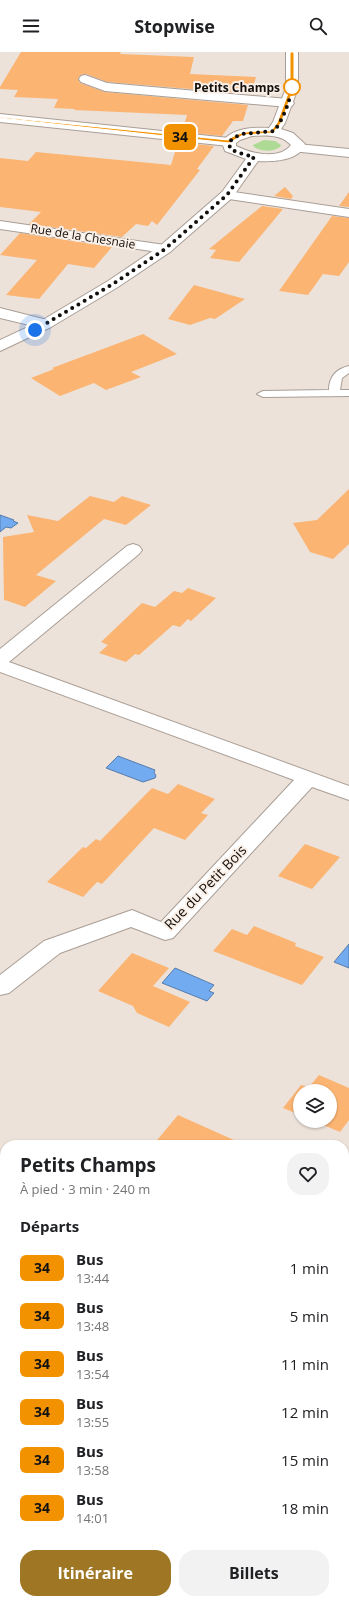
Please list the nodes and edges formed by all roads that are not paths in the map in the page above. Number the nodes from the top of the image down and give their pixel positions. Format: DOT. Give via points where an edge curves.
graph roads {
  1 [pos="292,52"];
  2 [pos="85,79"];
  3 [pos="288,103"];
  4 [pos="0,118"];
  5 [pos="272,132"];
  6 [pos="229,142"];
  7 [pos="297,148"];
  8 [pos="349,153"];
  9 [pos="254,157"];
  10 [pos="227,195"];
  11 [pos="349,213"];
  12 [pos="0,225"];
  13 [pos="165,249"];
  14 [pos="0,313"];
  15 [pos="46,324"];
  16 [pos="0,346"];
  17 [pos="349,369"];
  18 [pos="335,393"];
  19 [pos="349,393"];
  20 [pos="263,394"];
  21 [pos="133,550"];
  22 [pos="0,659"];
  23 [pos="0,665"];
  24 [pos="308,778"];
  25 [pos="349,793"];
  26 [pos="0,987"];
  1 -- 3 [label="street" via="292,88"];
  2 -- 3 [label="street" via="105,87"];
  3 -- 5 [label="street"];
  4 -- 6 [label="street"];
  5 -- 6 [label="street" via="242,134"];
  5 -- 7 [label="street" via="290,136 298,144"];
  6 -- 9 [label="street" via="230,148 236,152"];
  7 -- 8 [label="street"];
  7 -- 9 [label="street" via="276,157"];
  9 -- 10 [label="street"];
  10 -- 11 [label="street"];
  10 -- 13 [label="street"];
  12 -- 13 [label="street, Rue de la Chesnaie"];
  13 -- 15 [label="street"];
  14 -- 15 [label="street"];
  15 -- 16 [label="street"];
  17 -- 18 [label="lane" via="339,374 336,379"];
  18 -- 19 [label="lane"];
  18 -- 20 [label="lane"];
  21 -- 22 [label="street"];
  23 -- 24 [label="street"];
  24 -- 25 [label="street"];
  24 -- 26 [label="street, Rue du Petit Bois" via="164,932 132,918 52,947"];
}
